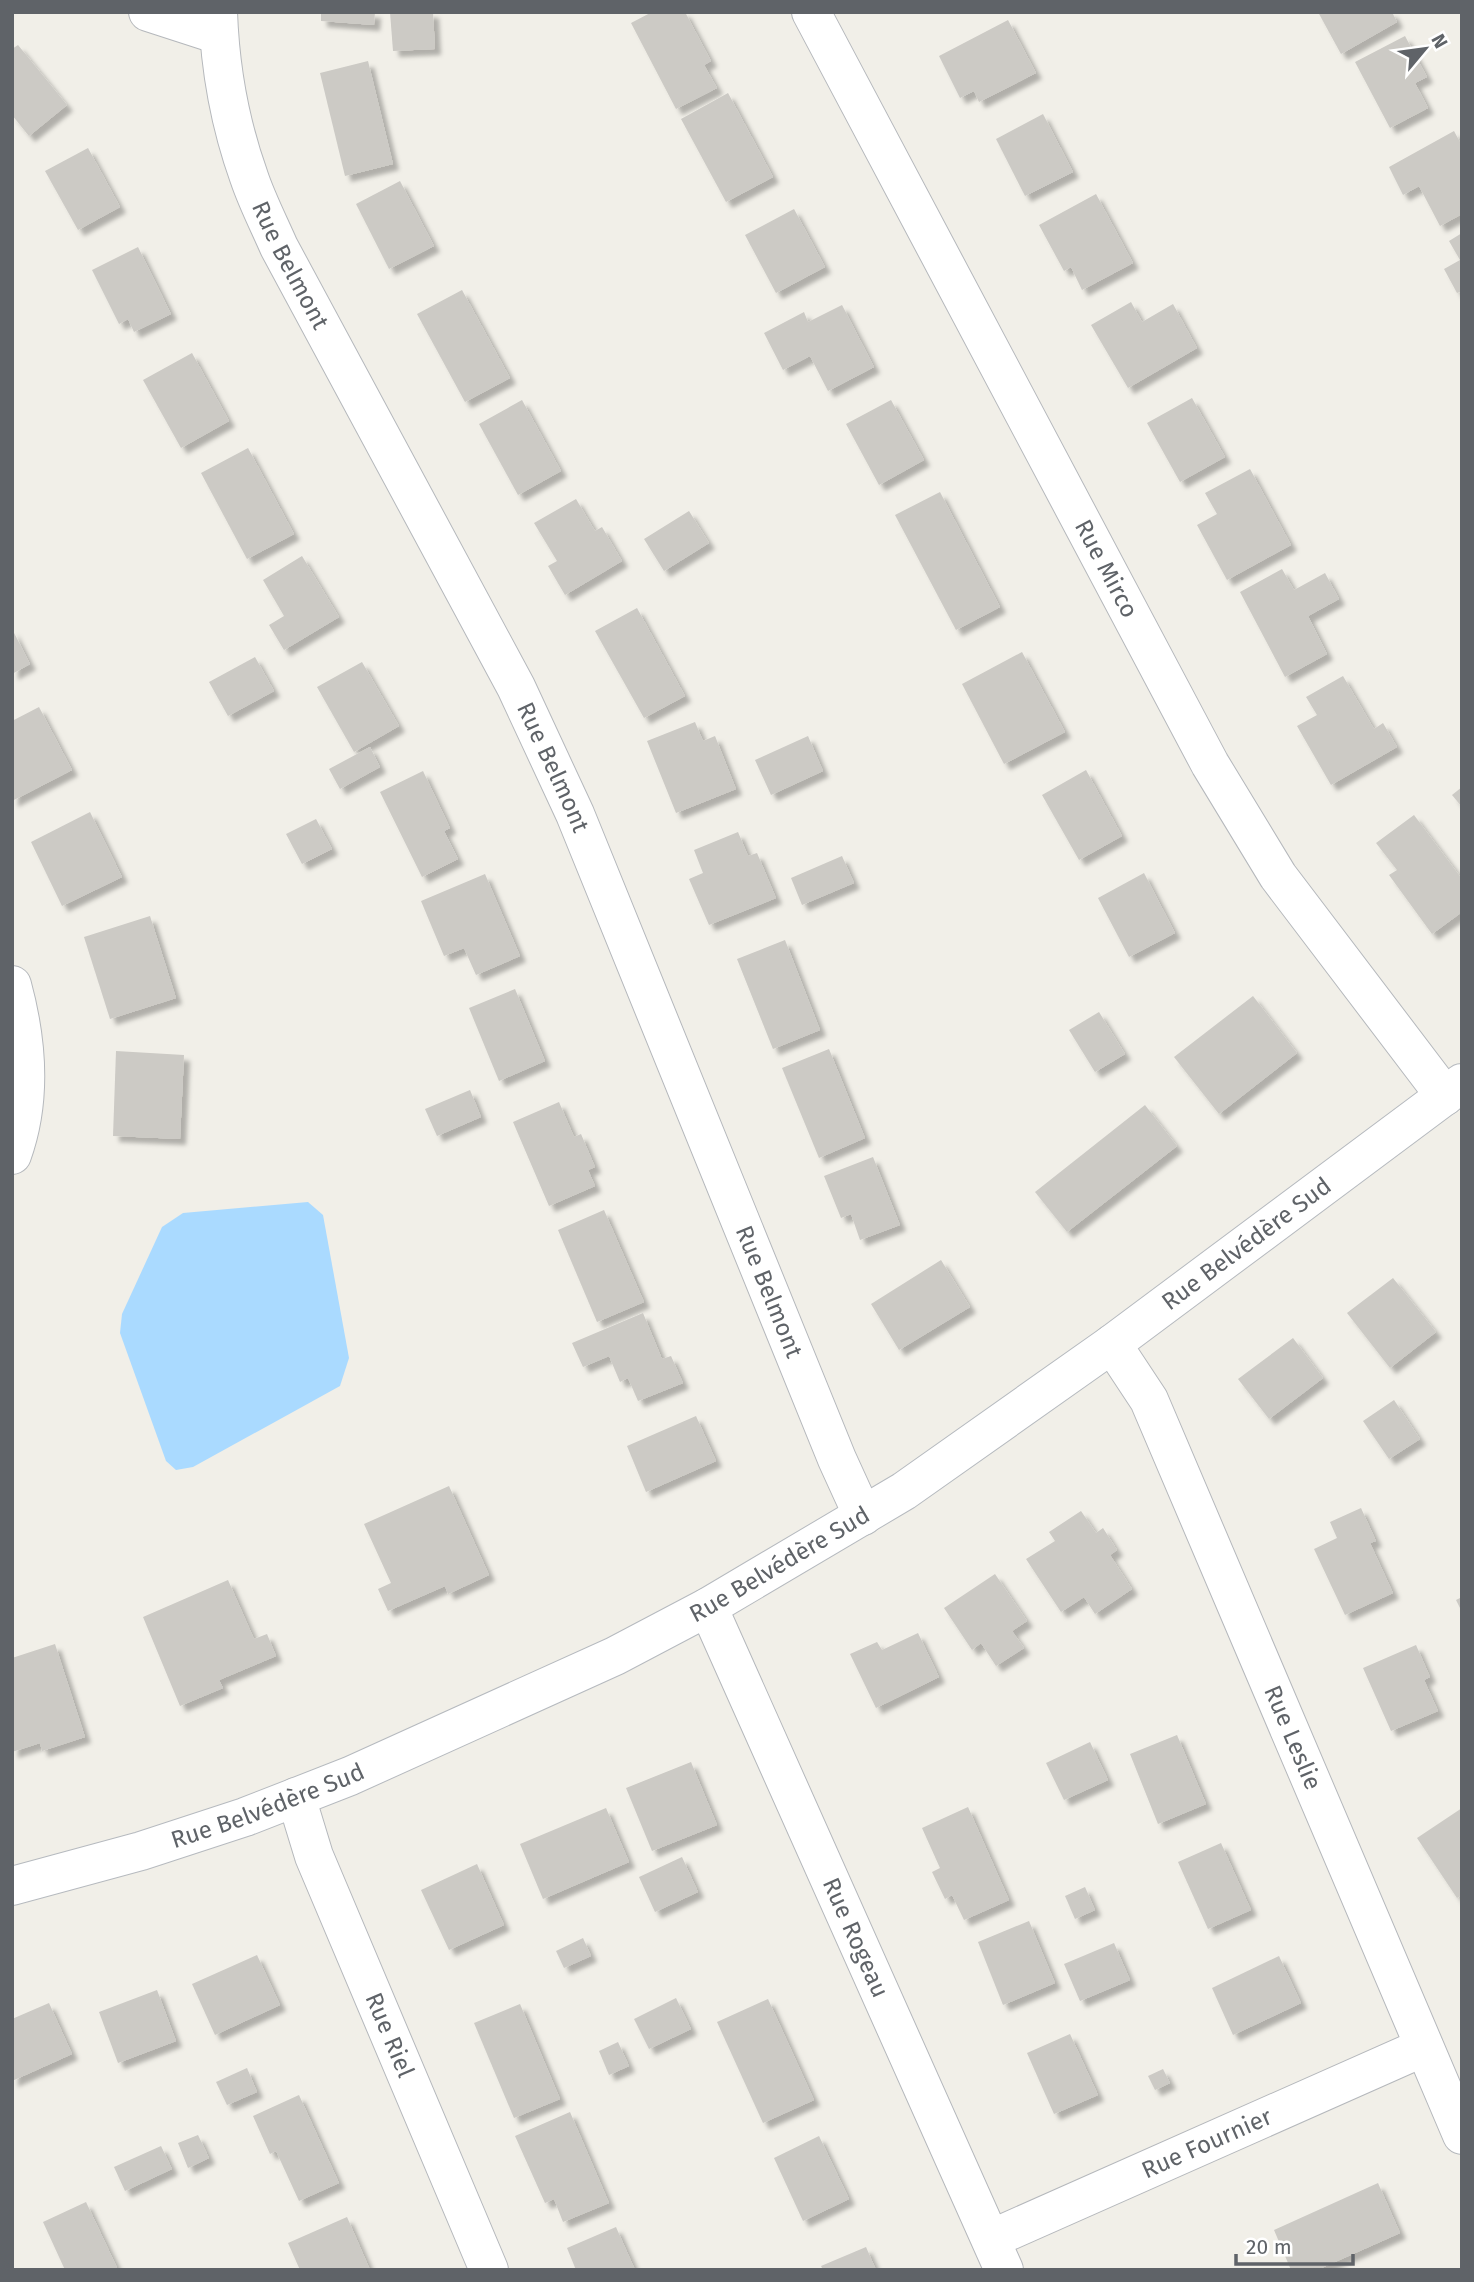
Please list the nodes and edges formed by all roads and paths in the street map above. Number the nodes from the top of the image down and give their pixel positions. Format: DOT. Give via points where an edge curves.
graph roads {
  1 [pos="148,12"];
  2 [pos="811,12"];
  3 [pos="218,24"];
  4 [pos="12,985"];
  5 [pos="1453,1089"];
  6 [pos="12,1156"];
  7 [pos="1112,1344"];
  8 [pos="863,1516"];
  9 [pos="708,1607"];
  10 [pos="296,1797"];
  11 [pos="12,1886"];
  12 [pos="1424,2047"];
  13 [pos="1462,2135"];
  14 [pos="997,2254"];
  15 [pos="489,2270"];
  1 -- 3 [label="street, Rue Belmont"];
  2 -- 5 [label="street, Rue Mirco" via="1216,775 1278,876"];
  3 -- 8 [label="street, Rue Belmont" via="232,124 249,179 274,236 510,676 564,791"];
  4 -- 6 [label="street" via="26,1057 24,1101"];
  5 -- 7 [label="street, Rue Belvédère Sud"];
  7 -- 8 [label="street, Rue Belvédère Sud"];
  7 -- 12 [label="street, Rue Leslie" via="1149,1400"];
  8 -- 9 [label="street, Rue Belvédère Sud"];
  9 -- 10 [label="street, Rue Belvédère Sud" via="495,1712"];
  9 -- 14 [label="street, Rue Rogeau"];
  10 -- 11 [label="street, Rue Belvédère Sud" via="141,1851"];
  10 -- 15 [label="street, Rue Riel" via="314,1856"];
  12 -- 13 [label="street, Rue Leslie"];
  12 -- 14 [label="street, Rue Fournier"];
}
